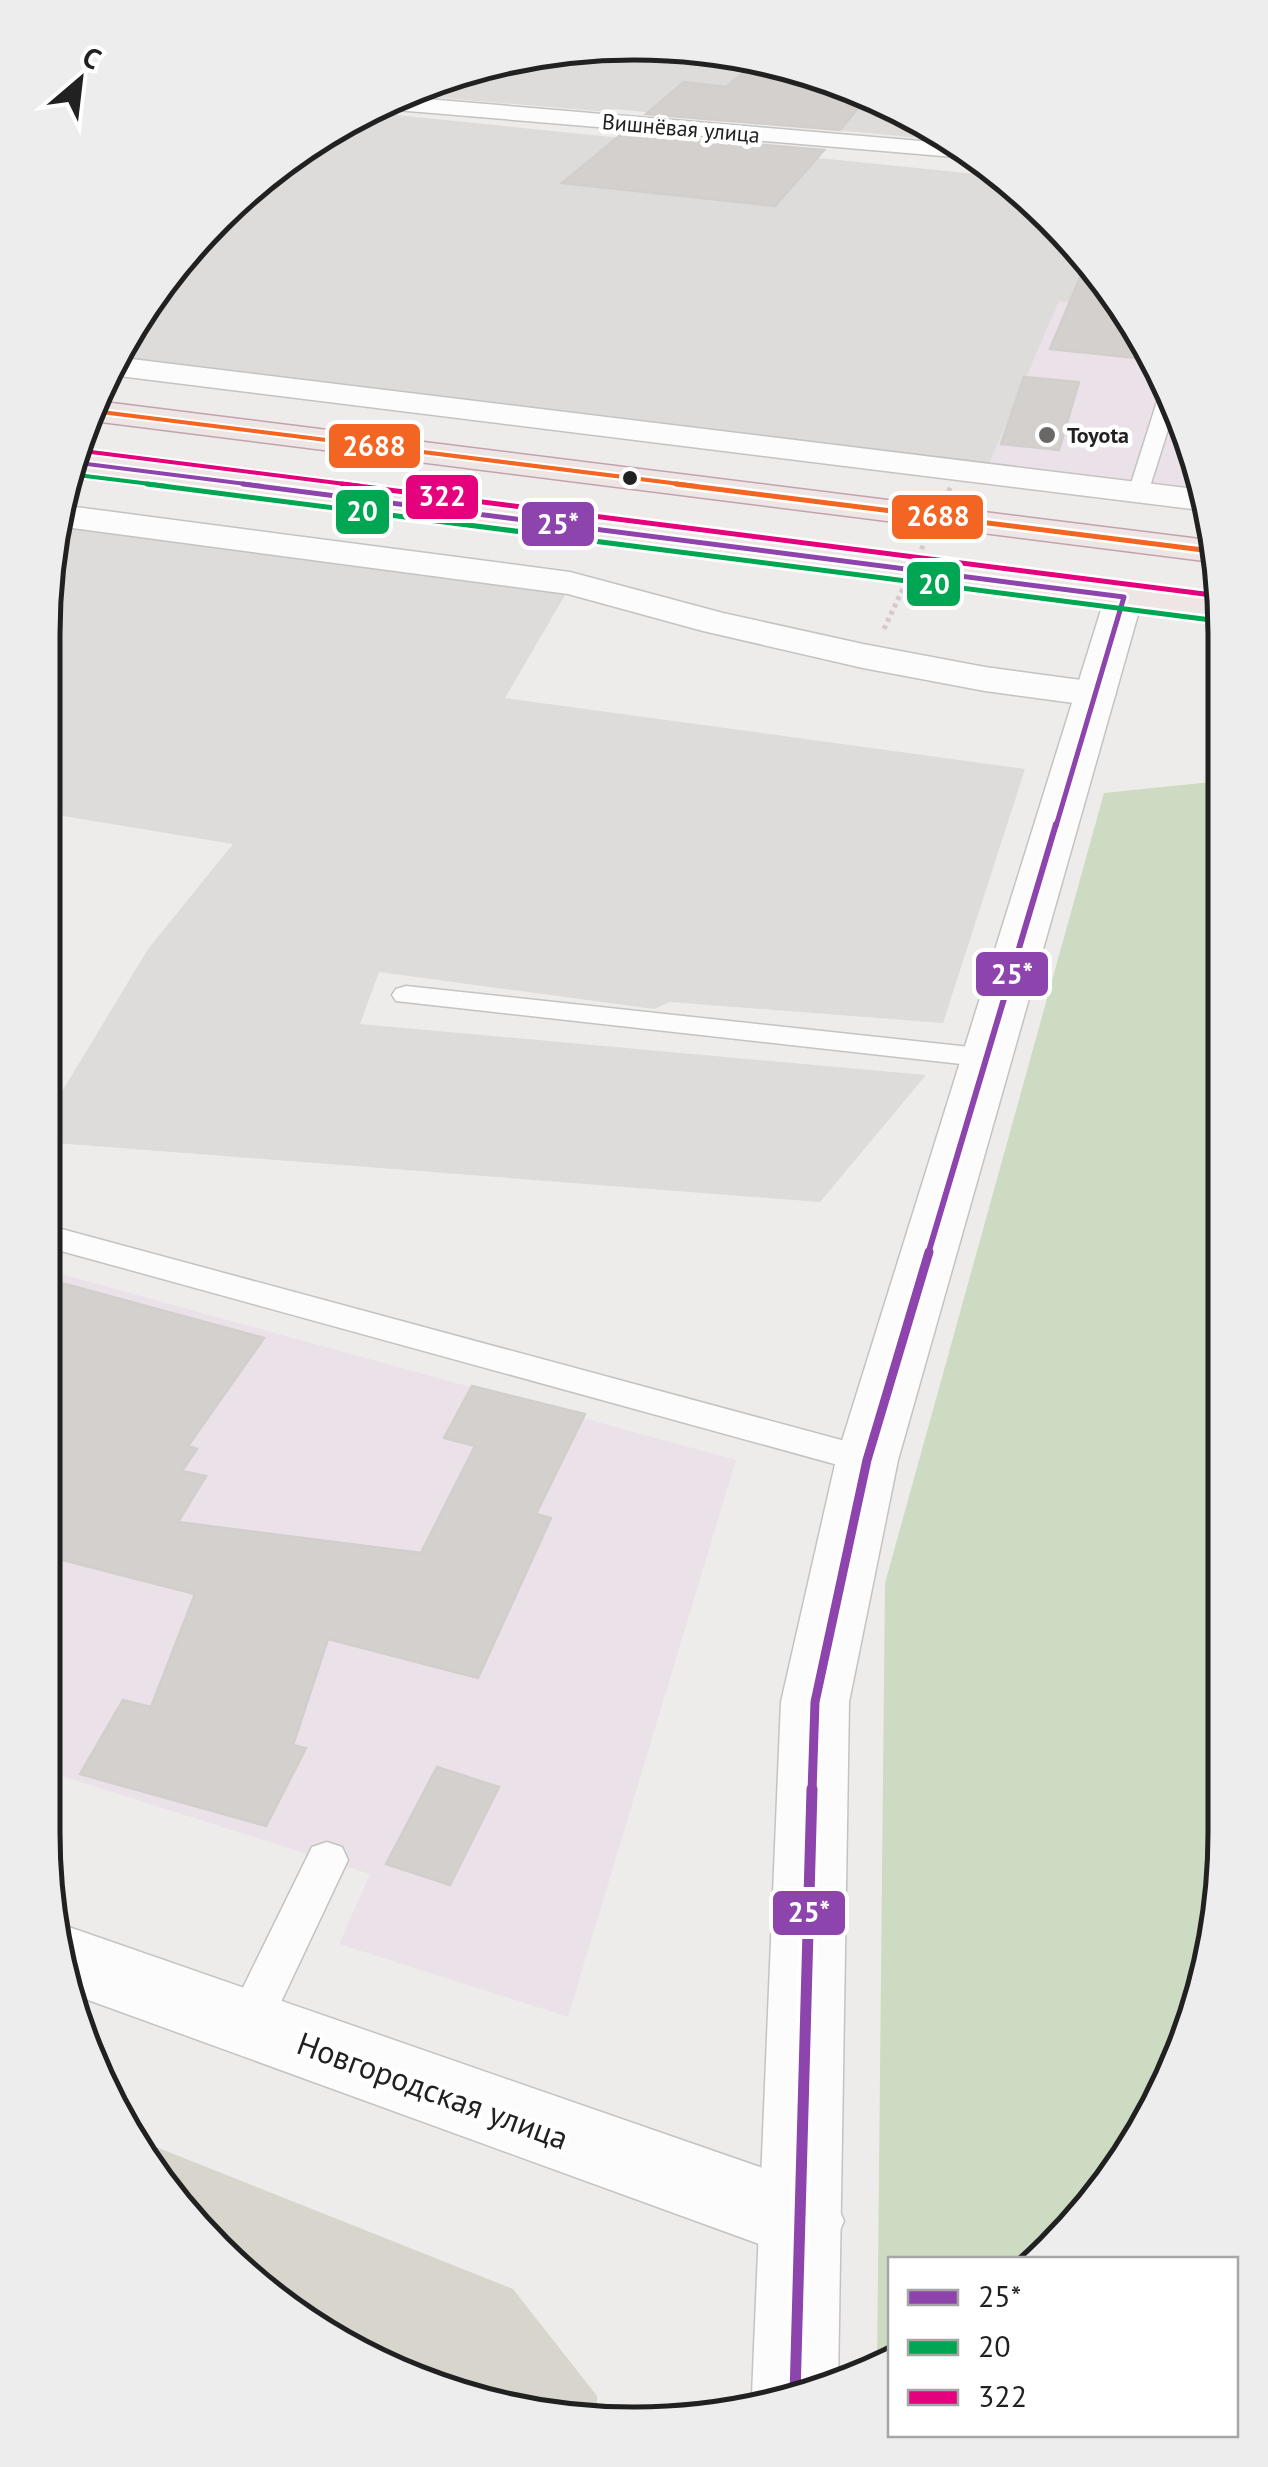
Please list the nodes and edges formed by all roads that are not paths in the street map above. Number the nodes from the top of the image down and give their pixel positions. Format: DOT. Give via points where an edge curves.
graph roads {
  1 [pos="410,106"];
  2 [pos="942,150"];
  3 [pos="125,368"];
  4 [pos="104,413"];
  5 [pos="1164,413"];
  6 [pos="86,463"];
  7 [pos="1138,493"];
  8 [pos="1192,500"];
  9 [pos="72,517"];
  10 [pos="1202,550"];
  11 [pos="1124,597"];
  12 [pos="1207,607"];
  13 [pos="1096,694"];
  14 [pos="406,995"];
  15 [pos="988,1058"];
  16 [pos="60,1240"];
  17 [pos="866,1460"];
  18 [pos="327,1860"];
  19 [pos="75,1962"];
  20 [pos="248,2024"];
  21 [pos="803,2221"];
  22 [pos="796,2384"];
  1 -- 2 [label="street, Вишнёвая улица"];
  3 -- 7 [label="street"];
  4 -- 10 [label="highway"];
  5 -- 7 [label="lane"];
  6 -- 11 [label="highway"];
  7 -- 8 [label="street"];
  9 -- 13 [label="street" via="570,583 863,656"];
  11 -- 12 [label="highway"];
  11 -- 13 [label="street"];
  13 -- 15 [label="street"];
  14 -- 15 [label="lane"];
  15 -- 17 [label="street"];
  16 -- 17 [label="lane"];
  17 -- 21 [label="street" via="814,1702"];
  18 -- 20 [label="lane"];
  19 -- 20 [label="street, Новгородская улица"];
  20 -- 21 [label="street, Новгородская улица"];
  21 -- 22 [label="street"];
}
